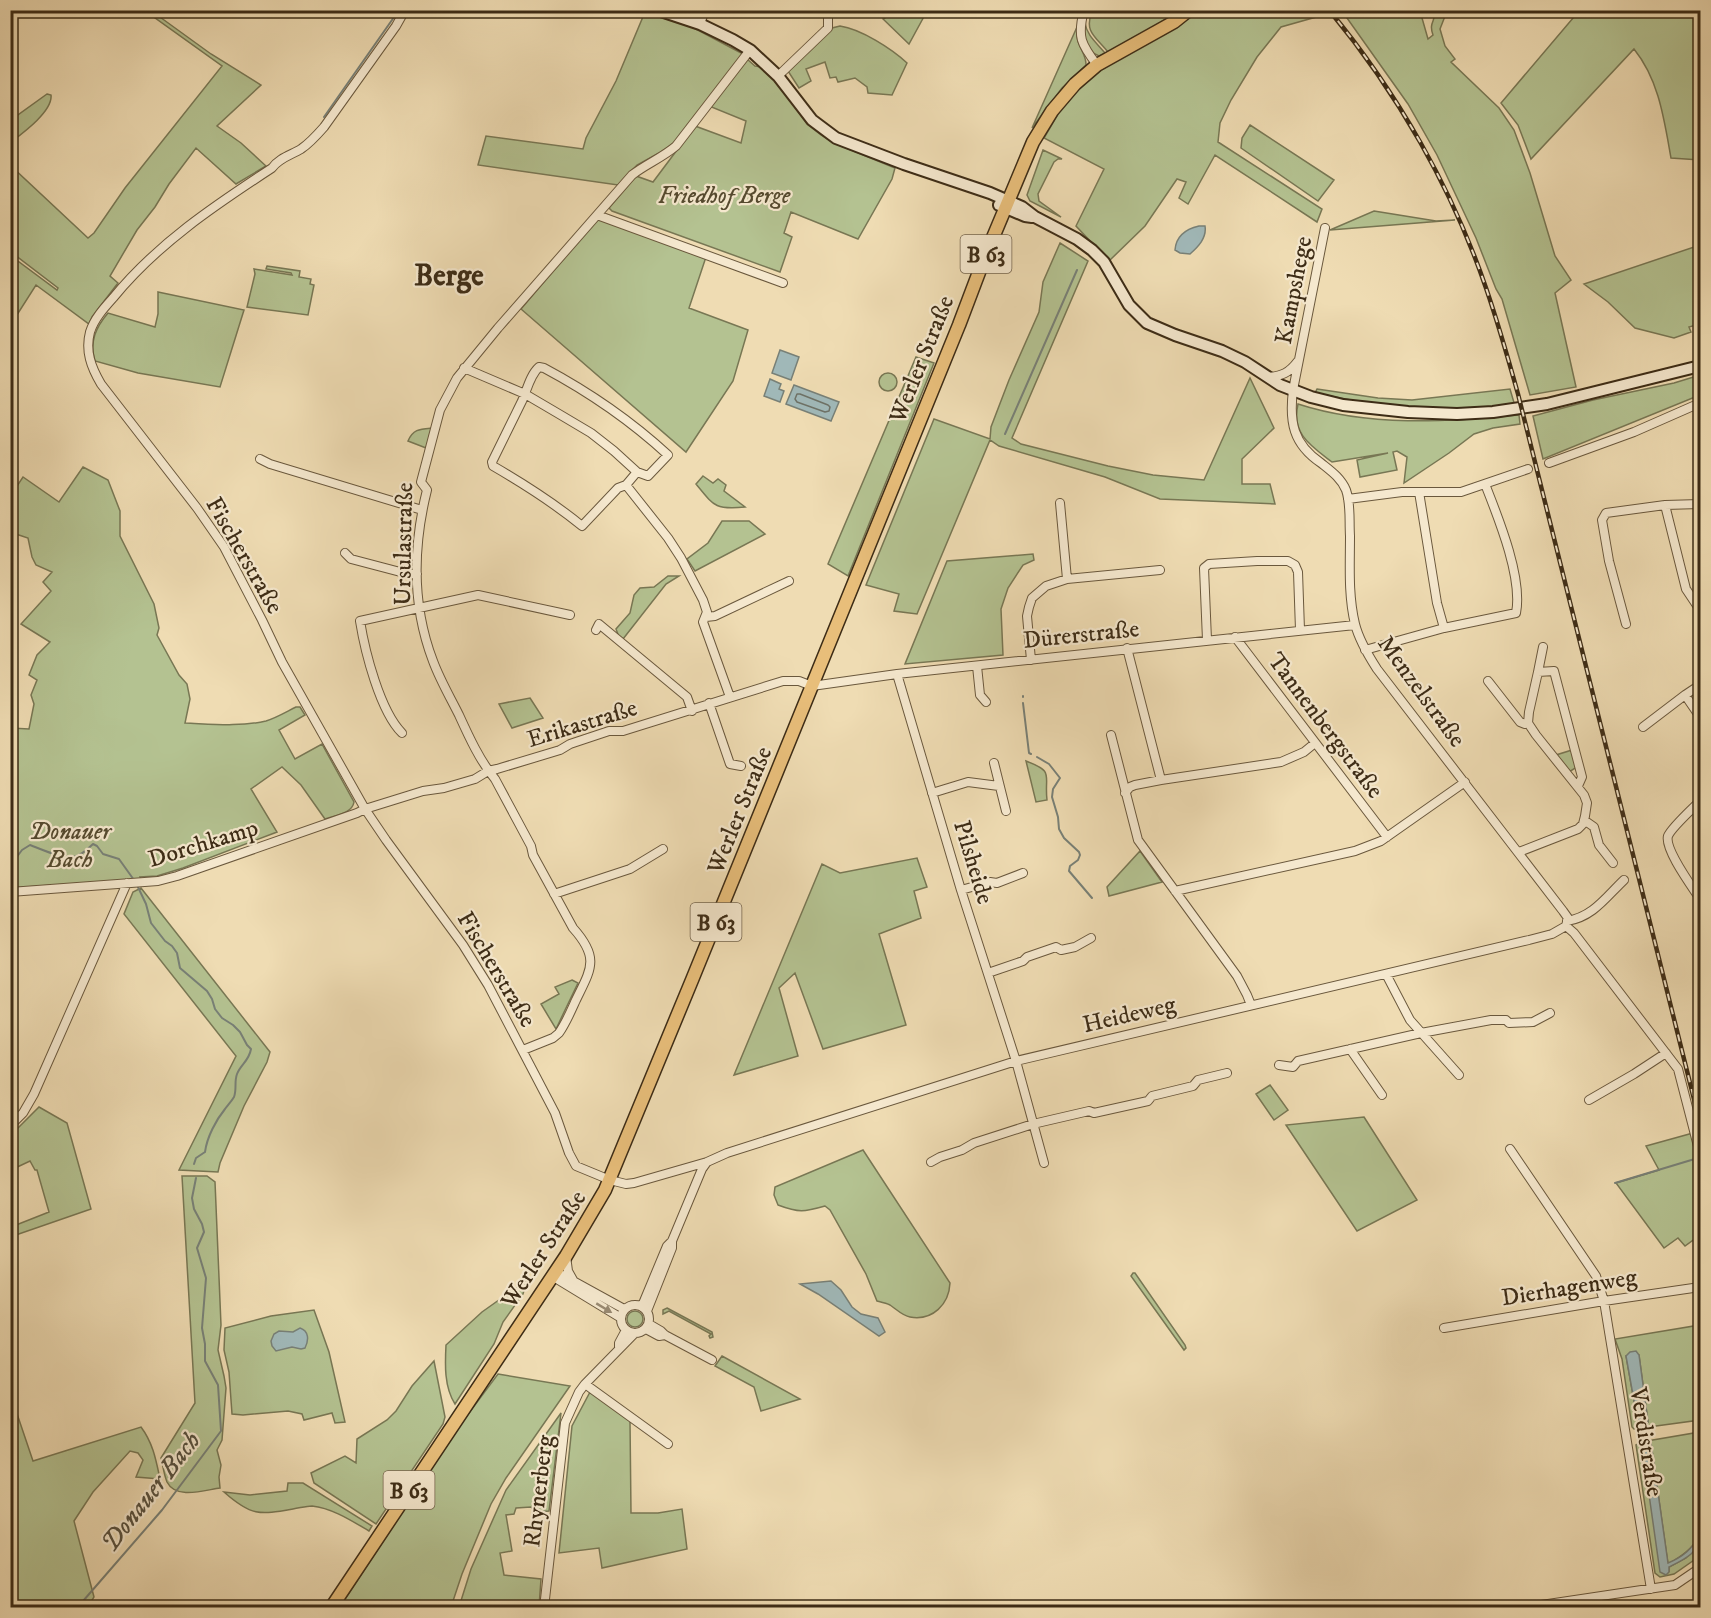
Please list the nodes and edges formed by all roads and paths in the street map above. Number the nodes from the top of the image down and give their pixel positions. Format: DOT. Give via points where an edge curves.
graph roads {
  1 [pos="405,10"];
  2 [pos="658,10"];
  3 [pos="705,10"];
  4 [pos="828,10"];
  5 [pos="1084,10"];
  6 [pos="1189,10"];
  7 [pos="700,24"];
  8 [pos="750,50"];
  9 [pos="1097,65"];
  10 [pos="778,76"];
  11 [pos="1007,204"];
  12 [pos="597,215"];
  13 [pos="1325,228"];
  14 [pos="783,283"];
  15 [pos="1298,360"];
  16 [pos="1701,366"];
  17 [pos="464,368"];
  18 [pos="1268,377"];
  19 [pos="1293,390"];
  20 [pos="525,394"];
  21 [pos="1701,403"];
  22 [pos="260,459"];
  23 [pos="1549,463"];
  24 [pos="1528,469"];
  25 [pos="637,472"];
  26 [pos="1485,484"];
  27 [pos="626,485"];
  28 [pos="1419,492"];
  29 [pos="1348,499"];
  30 [pos="1060,503"];
  31 [pos="1701,504"];
  32 [pos="1665,505"];
  33 [pos="422,510"];
  34 [pos="345,553"];
  35 [pos="1160,570"];
  36 [pos="417,574"];
  37 [pos="1066,579"];
  38 [pos="789,581"];
  39 [pos="419,608"];
  40 [pos="1701,610"];
  41 [pos="570,615"];
  42 [pos="706,617"];
  43 [pos="1626,624"];
  44 [pos="1355,625"];
  45 [pos="1444,628"];
  46 [pos="596,630"];
  47 [pos="1300,630"];
  48 [pos="1234,637"];
  49 [pos="1207,640"];
  50 [pos="1543,647"];
  51 [pos="1127,648"];
  52 [pos="1365,650"];
  53 [pos="1031,660"];
  54 [pos="977,666"];
  55 [pos="1538,672"];
  56 [pos="897,674"];
  57 [pos="1488,681"];
  58 [pos="1701,685"];
  59 [pos="812,686"];
  60 [pos="1685,695"];
  61 [pos="730,698"];
  62 [pos="986,702"];
  63 [pos="709,703"];
  64 [pos="692,711"];
  65 [pos="1701,717"];
  66 [pos="1528,723"];
  67 [pos="1643,727"];
  68 [pos="402,733"];
  69 [pos="1111,735"];
  70 [pos="1315,743"];
  71 [pos="994,763"];
  72 [pos="741,766"];
  73 [pos="488,771"];
  74 [pos="1161,780"];
  75 [pos="1465,782"];
  76 [pos="999,786"];
  77 [pos="1578,786"];
  78 [pos="932,793"];
  79 [pos="1125,793"];
  80 [pos="1701,801"];
  81 [pos="365,809"];
  82 [pos="1006,811"];
  83 [pos="1584,820"];
  84 [pos="1387,837"];
  85 [pos="663,849"];
  86 [pos="1519,852"];
  87 [pos="1613,863"];
  88 [pos="1023,873"];
  89 [pos="1624,880"];
  90 [pos="133,883"];
  91 [pos="961,890"];
  92 [pos="1175,891"];
  93 [pos="10,892"];
  94 [pos="554,894"];
  95 [pos="1701,899"];
  96 [pos="1566,923"];
  97 [pos="1091,938"];
  98 [pos="988,974"];
  99 [pos="1386,974"];
  100 [pos="1251,1005"];
  101 [pos="1550,1013"];
  102 [pos="1421,1033"];
  103 [pos="1350,1049"];
  104 [pos="523,1050"];
  105 [pos="1666,1053"];
  106 [pos="1016,1061"];
  107 [pos="1279,1065"];
  108 [pos="1227,1073"];
  109 [pos="1459,1075"];
  110 [pos="1382,1095"];
  111 [pos="1589,1100"];
  112 [pos="1033,1124"];
  113 [pos="10,1126"];
  114 [pos="1510,1149"];
  115 [pos="1701,1154"];
  116 [pos="707,1162"];
  117 [pos="931,1162"];
  118 [pos="1044,1163"];
  119 [pos="610,1180"];
  120 [pos="566,1256"];
  121 [pos="553,1274"];
  122 [pos="573,1280"];
  123 [pos="1701,1287"];
  124 [pos="1604,1301"];
  125 [pos="624,1309"];
  126 [pos="645,1309"];
  127 [pos="621,1318"];
  128 [pos="647,1326"];
  129 [pos="1444,1328"];
  130 [pos="626,1330"];
  131 [pos="634,1334"];
  132 [pos="619,1347"];
  133 [pos="712,1360"];
  134 [pos="585,1384"];
  135 [pos="668,1444"];
  136 [pos="1701,1568"];
  137 [pos="1651,1589"];
  138 [pos="331,1608"];
  139 [pos="544,1608"];
  140 [pos="1521,1608"];
  1 -- 81 [label="street, Fischerstraße" via="314,139 147,259 101,311 88,343 91,365 101,384 224,547 282,662"];
  2 -- 7 [label="main road"];
  3 -- 7 [label="street"];
  4 -- 10 [label="street" via="828,28"];
  5 -- 9 [label="street" via="1080,38"];
  6 -- 9 [label="main road, Werler Straße / B 63"];
  7 -- 8 [label="main road"];
  8 -- 10 [label="main road"];
  8 -- 12 [label="street, Ursulastraße" via="676,146 632,175"];
  9 -- 11 [label="main road, Werler Straße / B 63" via="1060,100 1044,122"];
  10 -- 11 [label="main road" via="812,120 830,134 990,193"];
  11 -- 18 [label="main road" via="1025,209 1099,256 1128,305 1147,323 1222,351"];
  11 -- 59 [label="main road, Werler Straße / B 63"];
  12 -- 14 [label="street"];
  12 -- 17 [label="street, Ursulastraße"];
  13 -- 15 [label="street, Kampshege"];
  15 -- 18 [label="street, Kampshege" via="1286,373"];
  15 -- 19 [label="street, Kampshege"];
  16 -- 19 [label="main road" via="1547,404 1475,413 1374,409 1334,403"];
  17 -- 20 [label="street"];
  17 -- 33 [label="street, Ursulastraße" via="440,410 421,482 427,489"];
  18 -- 19 [label="main road"];
  19 -- 29 [label="street, Menzelstraße" via="1291,415 1299,442 1342,482"];
  20 -- 25 [label="street" via="591,433"];
  20 -- 25 [label="street" via="539,367 595,397 668,455 648,476"];
  20 -- 27 [label="street" via="493,466 582,526 618,488"];
  21 -- 23 [label="street"];
  22 -- 33 [label="street"];
  24 -- 26 [label="street"];
  25 -- 27 [label="street"];
  26 -- 28 [label="street" via="1461,492"];
  26 -- 45 [label="street" via="1516,581 1516,613"];
  27 -- 42 [label="street" via="681,558 703,600"];
  28 -- 29 [label="street"];
  28 -- 45 [label="street"];
  29 -- 44 [label="street, Menzelstraße"];
  30 -- 37 [label="street"];
  31 -- 32 [label="street"];
  32 -- 40 [label="street" via="1686,589"];
  32 -- 43 [label="street" via="1606,513 1602,520"];
  33 -- 36 [label="street, Ursulastraße"];
  34 -- 36 [label="street" via="351,559"];
  35 -- 37 [label="street"];
  36 -- 39 [label="street, Ursulastraße"];
  37 -- 53 [label="street" via="1046,586 1032,598 1027,616"];
  38 -- 42 [label="street"];
  39 -- 41 [label="street" via="478,595"];
  39 -- 68 [label="street" via="360,621 376,684"];
  39 -- 73 [label="street, Ursulastraße" via="445,691"];
  42 -- 61 [label="street" via="703,622"];
  44 -- 47 [label="street, Dürerstraße"];
  44 -- 52 [label="street, Menzelstraße"];
  45 -- 52 [label="street"];
  46 -- 64 [label="street" via="599,624 687,697"];
  47 -- 48 [label="street, Dürerstraße"];
  47 -- 49 [label="street" via="1295,565 1288,561 1209,564 1204,568"];
  48 -- 49 [label="street, Dürerstraße"];
  48 -- 70 [label="street, Tannenbergstraße"];
  49 -- 51 [label="street, Dürerstraße"];
  50 -- 55 [label="street"];
  51 -- 53 [label="street, Dürerstraße"];
  51 -- 74 [label="street"];
  52 -- 75 [label="street, Menzelstraße"];
  53 -- 54 [label="street, Dürerstraße"];
  54 -- 56 [label="street, Dürerstraße"];
  54 -- 62 [label="street" via="980,695"];
  55 -- 66 [label="street"];
  55 -- 77 [label="street" via="1554,671 1582,777"];
  56 -- 59 [label="street, Dürerstraße"];
  56 -- 78 [label="street, Pilsheide"];
  57 -- 66 [label="street" via="1521,722"];
  58 -- 60 [label="street"];
  59 -- 61 [label="street, Erikastraße" via="783,681"];
  59 -- 119 [label="main road, Werler Straße / B 63"];
  60 -- 65 [label="street"];
  60 -- 67 [label="street"];
  61 -- 63 [label="street, Erikastraße"];
  63 -- 64 [label="street, Erikastraße"];
  63 -- 72 [label="street" via="730,764"];
  64 -- 73 [label="street, Erikastraße" via="623,731 609,731"];
  66 -- 77 [label="street"];
  69 -- 79 [label="street"];
  70 -- 74 [label="street" via="1281,762"];
  70 -- 84 [label="street, Tannenbergstraße"];
  71 -- 76 [label="street"];
  73 -- 81 [label="street, Erikastraße" via="475,779"];
  73 -- 94 [label="street, Ursulastraße"];
  74 -- 79 [label="street" via="1135,785"];
  75 -- 84 [label="street"];
  75 -- 86 [label="street, Menzelstraße"];
  76 -- 78 [label="street" via="968,782"];
  76 -- 82 [label="street"];
  77 -- 83 [label="street" via="1586,798"];
  78 -- 91 [label="street, Pilsheide"];
  79 -- 92 [label="street" via="1138,840"];
  80 -- 95 [label="street" via="1667,839"];
  81 -- 90 [label="street, Dorchkamp" via="177,876"];
  81 -- 104 [label="street, Fischerstraße" via="463,945"];
  83 -- 86 [label="street" via="1574,831"];
  83 -- 87 [label="street" via="1594,827 1599,845"];
  84 -- 92 [label="street" via="1354,851"];
  85 -- 94 [label="street" via="630,869"];
  86 -- 96 [label="street, Menzelstraße" via="1566,915"];
  88 -- 91 [label="street" via="998,883"];
  89 -- 96 [label="street, Heideweg" via="1590,914"];
  90 -- 93 [label="street, Dorchkamp"];
  90 -- 113 [label="street" via="34,1094"];
  91 -- 98 [label="street, Pilsheide"];
  92 -- 100 [label="street" via="1237,976"];
  94 -- 104 [label="street, Ursulastraße" via="588,952 590,971 560,1033"];
  96 -- 99 [label="street, Heideweg" via="1560,931 1548,935"];
  96 -- 105 [label="street, Menzelstraße"];
  97 -- 98 [label="street" via="1075,947 1056,947"];
  98 -- 106 [label="street, Pilsheide"];
  99 -- 100 [label="street, Heideweg"];
  99 -- 102 [label="street"];
  100 -- 106 [label="street, Heideweg"];
  101 -- 102 [label="street" via="1533,1023 1491,1020"];
  102 -- 103 [label="street"];
  102 -- 109 [label="street"];
  103 -- 107 [label="street" via="1298,1061 1293,1067"];
  103 -- 110 [label="street"];
  104 -- 119 [label="street, Fischerstraße" via="555,1113 573,1163"];
  105 -- 111 [label="street"];
  105 -- 115 [label="street, Menzelstraße" via="1678,1069"];
  106 -- 112 [label="street, Pilsheide"];
  106 -- 116 [label="street, Heideweg"];
  108 -- 112 [label="street" via="1152,1096 1148,1101"];
  112 -- 117 [label="street"];
  112 -- 118 [label="street, Pilsheide"];
  114 -- 124 [label="street, Verdistraße" via="1596,1276"];
  116 -- 119 [label="street, Heideweg" via="634,1183"];
  116 -- 126 [label="street" via="667,1246"];
  119 -- 120 [label="main road, Werler Straße / B 63"];
  120 -- 121 [label="main road, Werler Straße / B 63"];
  120 -- 122 [label="street"];
  121 -- 122 [label="street"];
  121 -- 127 [label="street, one-way"];
  121 -- 138 [label="main road, Werler Straße / B 63"];
  122 -- 125 [label="street"];
  123 -- 124 [label="street, Dierhagenweg"];
  124 -- 129 [label="street, Dierhagenweg"];
  124 -- 137 [label="street, Verdistraße"];
  125 -- 126 [label="street" via="635,1305"];
  125 -- 127 [label="street"];
  126 -- 128 [label="street" via="650,1320"];
  127 -- 130 [label="street"];
  128 -- 131 [label="street"];
  128 -- 133 [label="street"];
  130 -- 131 [label="street"];
  130 -- 132 [label="street, Rhynerberg"];
  131 -- 132 [label="street, Rhynerberg"];
  132 -- 134 [label="street, Rhynerberg"];
  134 -- 135 [label="street"];
  134 -- 139 [label="street, Rhynerberg" via="570,1411 563,1435"];
  136 -- 137 [label="street" via="1675,1585"];
  137 -- 140 [label="street"];
}
